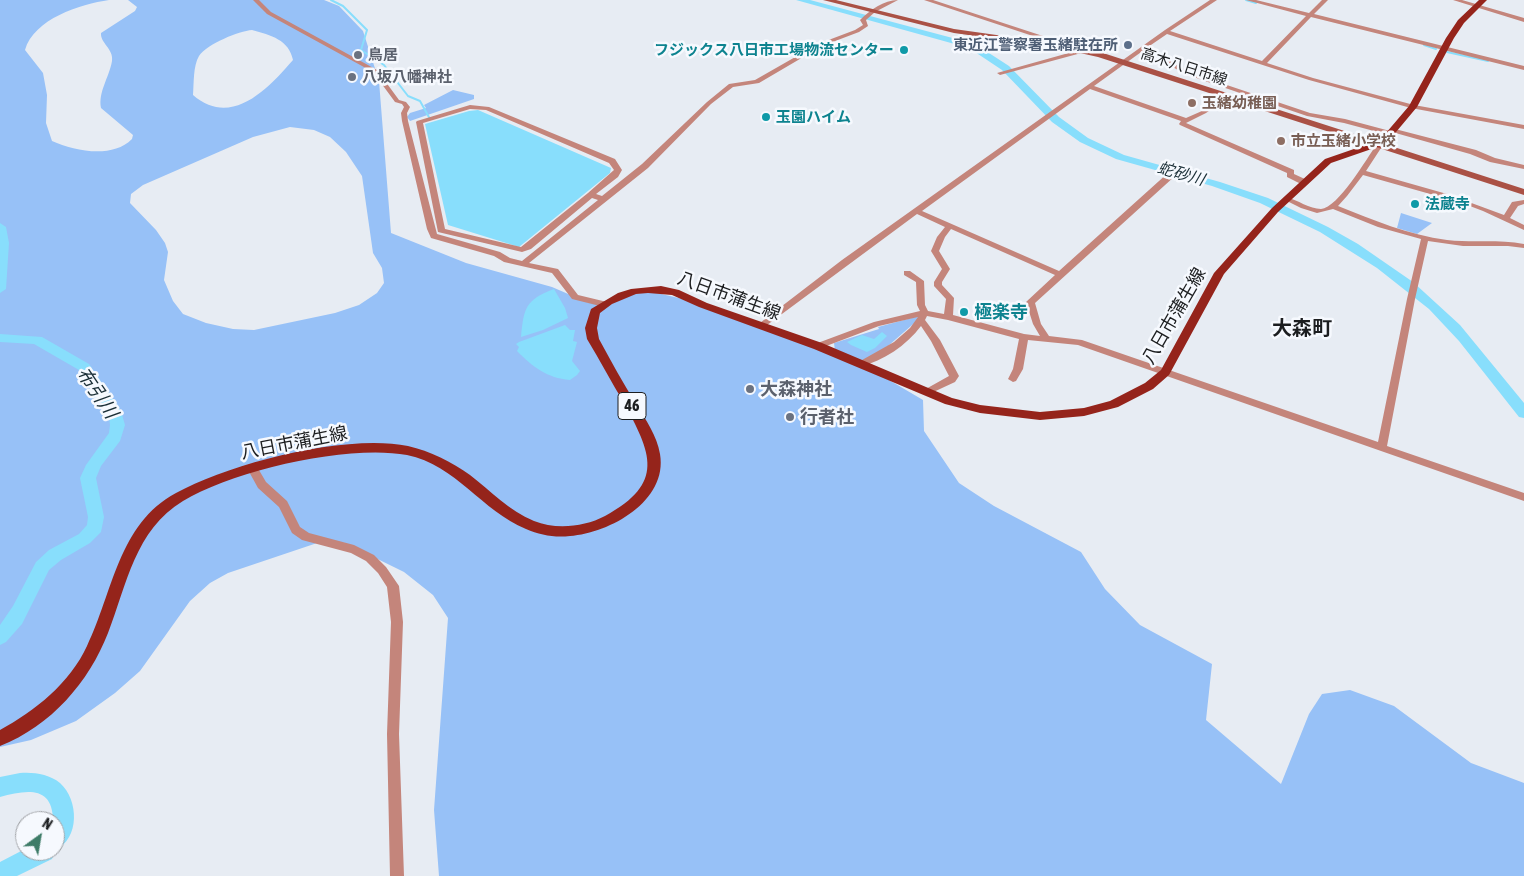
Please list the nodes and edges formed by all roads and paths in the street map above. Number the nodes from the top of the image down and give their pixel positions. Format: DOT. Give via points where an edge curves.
graph roads {
  1 [pos="256,0"];
  2 [pos="827,0"];
  3 [pos="895,0"];
  4 [pos="927,0"];
  5 [pos="1214,0"];
  6 [pos="1249,0"];
  7 [pos="1325,0"];
  8 [pos="1456,0"];
  9 [pos="1480,3"];
  10 [pos="872,13"];
  11 [pos="1310,16"];
  12 [pos="1524,20"];
  13 [pos="1166,32"];
  14 [pos="1054,45"];
  15 [pos="1145,48"];
  16 [pos="1444,49"];
  17 [pos="1083,51"];
  18 [pos="1124,63"];
  19 [pos="1262,64"];
  20 [pos="1524,68"];
  21 [pos="1000,73"];
  22 [pos="1091,86"];
  23 [pos="1227,96"];
  24 [pos="1413,106"];
  25 [pos="1186,120"];
  26 [pos="1524,127"];
  27 [pos="1391,131"];
  28 [pos="1379,145"];
  29 [pos="1524,167"];
  30 [pos="1361,172"];
  31 [pos="1172,174"];
  32 [pos="1304,182"];
  33 [pos="1524,192"];
  34 [pos="591,196"];
  35 [pos="604,199"];
  36 [pos="1524,202"];
  37 [pos="1282,204"];
  38 [pos="1334,207"];
  39 [pos="916,211"];
  40 [pos="1506,218"];
  41 [pos="949,226"];
  42 [pos="1524,228"];
  43 [pos="1425,239"];
  44 [pos="1524,246"];
  45 [pos="524,263"];
  46 [pos="907,273"];
  47 [pos="1061,275"];
  48 [pos="604,304"];
  49 [pos="923,317"];
  50 [pos="948,317"];
  51 [pos="760,326"];
  52 [pos="1024,337"];
  53 [pos="1046,338"];
  54 [pos="818,346"];
  55 [pos="860,364"];
  56 [pos="1165,372"];
  57 [pos="1013,379"];
  58 [pos="927,392"];
  59 [pos="1382,448"];
  60 [pos="252,468"];
  61 [pos="1524,497"];
  62 [pos="0,738"];
  63 [pos="397,876"];
  1 -- 45 [label="street" via="269,13 375,71 397,101 404,103 407,108 404,121 434,236"];
  2 -- 10 [label="main road, 高木八日市線"];
  3 -- 10 [label="street"];
  4 -- 14 [label="street" via="1047,39"];
  5 -- 13 [label="street"];
  6 -- 11 [label="street"];
  7 -- 11 [label="street"];
  8 -- 9 [label="street"];
  9 -- 12 [label="street"];
  9 -- 16 [label="main road" via="1461,22"];
  10 -- 14 [label="main road, 高木八日市線" via="954,31"];
  10 -- 35 [label="street" via="863,20 866,26 820,45 758,82 731,85 709,102 645,166"];
  11 -- 16 [label="street"];
  11 -- 19 [label="street"];
  13 -- 15 [label="street"];
  13 -- 19 [label="street"];
  14 -- 17 [label="main road, 高木八日市線"];
  15 -- 18 [label="street"];
  15 -- 27 [label="street" via="1185,72 1309,115"];
  16 -- 20 [label="street"];
  16 -- 24 [label="main road"];
  17 -- 18 [label="main road, 高木八日市線"];
  17 -- 21 [label="street"];
  18 -- 22 [label="street"];
  18 -- 23 [label="main road, 高木八日市線"];
  19 -- 24 [label="street"];
  22 -- 25 [label="street"];
  22 -- 39 [label="street"];
  23 -- 25 [label="street"];
  23 -- 28 [label="main road, 高木八日市線"];
  24 -- 26 [label="street"];
  24 -- 27 [label="main road"];
  25 -- 32 [label="street" via="1182,124 1290,172"];
  27 -- 28 [label="main road"];
  27 -- 29 [label="street"];
  28 -- 30 [label="street"];
  28 -- 32 [label="main road, 八日市蒲生線" via="1328,161"];
  28 -- 33 [label="main road, 高木八日市線"];
  30 -- 38 [label="street"];
  30 -- 40 [label="street"];
  31 -- 47 [label="street"];
  32 -- 37 [label="main road, 八日市蒲生線"];
  34 -- 34 [label="street" via="615,176 618,170 612,161 487,108 470,107 419,122 441,230 522,250"];
  34 -- 35 [label="street"];
  35 -- 45 [label="street"];
  36 -- 40 [label="street" via="1515,204"];
  37 -- 38 [label="street" via="1321,212"];
  37 -- 56 [label="main road, 八日市蒲生線" via="1219,273"];
  38 -- 43 [label="street"];
  39 -- 41 [label="street"];
  39 -- 51 [label="street"];
  40 -- 42 [label="street"];
  41 -- 47 [label="street"];
  41 -- 50 [label="street" via="935,251 946,269 938,286 950,298"];
  43 -- 44 [label="street"];
  43 -- 59 [label="street"];
  45 -- 48 [label="street" via="555,271 575,297"];
  46 -- 49 [label="street" via="920,281"];
  47 -- 53 [label="street" via="1030,302 1037,324"];
  48 -- 51 [label="main road, 八日市蒲生線" via="626,292 668,291 687,295 703,305"];
  48 -- 60 [label="main road, 八日市蒲生線 / 46" via="593,317 593,339 641,423 655,456 652,478 645,492 621,514 570,532 528,525 451,469 407,451 368,448 319,453"];
  49 -- 50 [label="street"];
  49 -- 54 [label="street" via="877,324"];
  49 -- 55 [label="street" via="888,350"];
  49 -- 58 [label="street" via="954,376"];
  50 -- 52 [label="street"];
  51 -- 54 [label="main road, 八日市蒲生線"];
  52 -- 53 [label="street"];
  52 -- 57 [label="street"];
  53 -- 56 [label="street" via="1079,342"];
  54 -- 55 [label="main road, 八日市蒲生線"];
  55 -- 58 [label="main road, 八日市蒲生線"];
  56 -- 58 [label="main road, 八日市蒲生線" via="1149,386 1114,404 1057,415 980,409"];
  56 -- 59 [label="street"];
  59 -- 61 [label="street"];
  60 -- 62 [label="main road, 八日市蒲生線 / 46" via="221,477 158,512 134,542 93,650 78,677 57,699"];
  60 -- 63 [label="street" via="262,485 283,504 296,530 306,537 354,549 370,558 393,586 397,622 393,734"];
}
